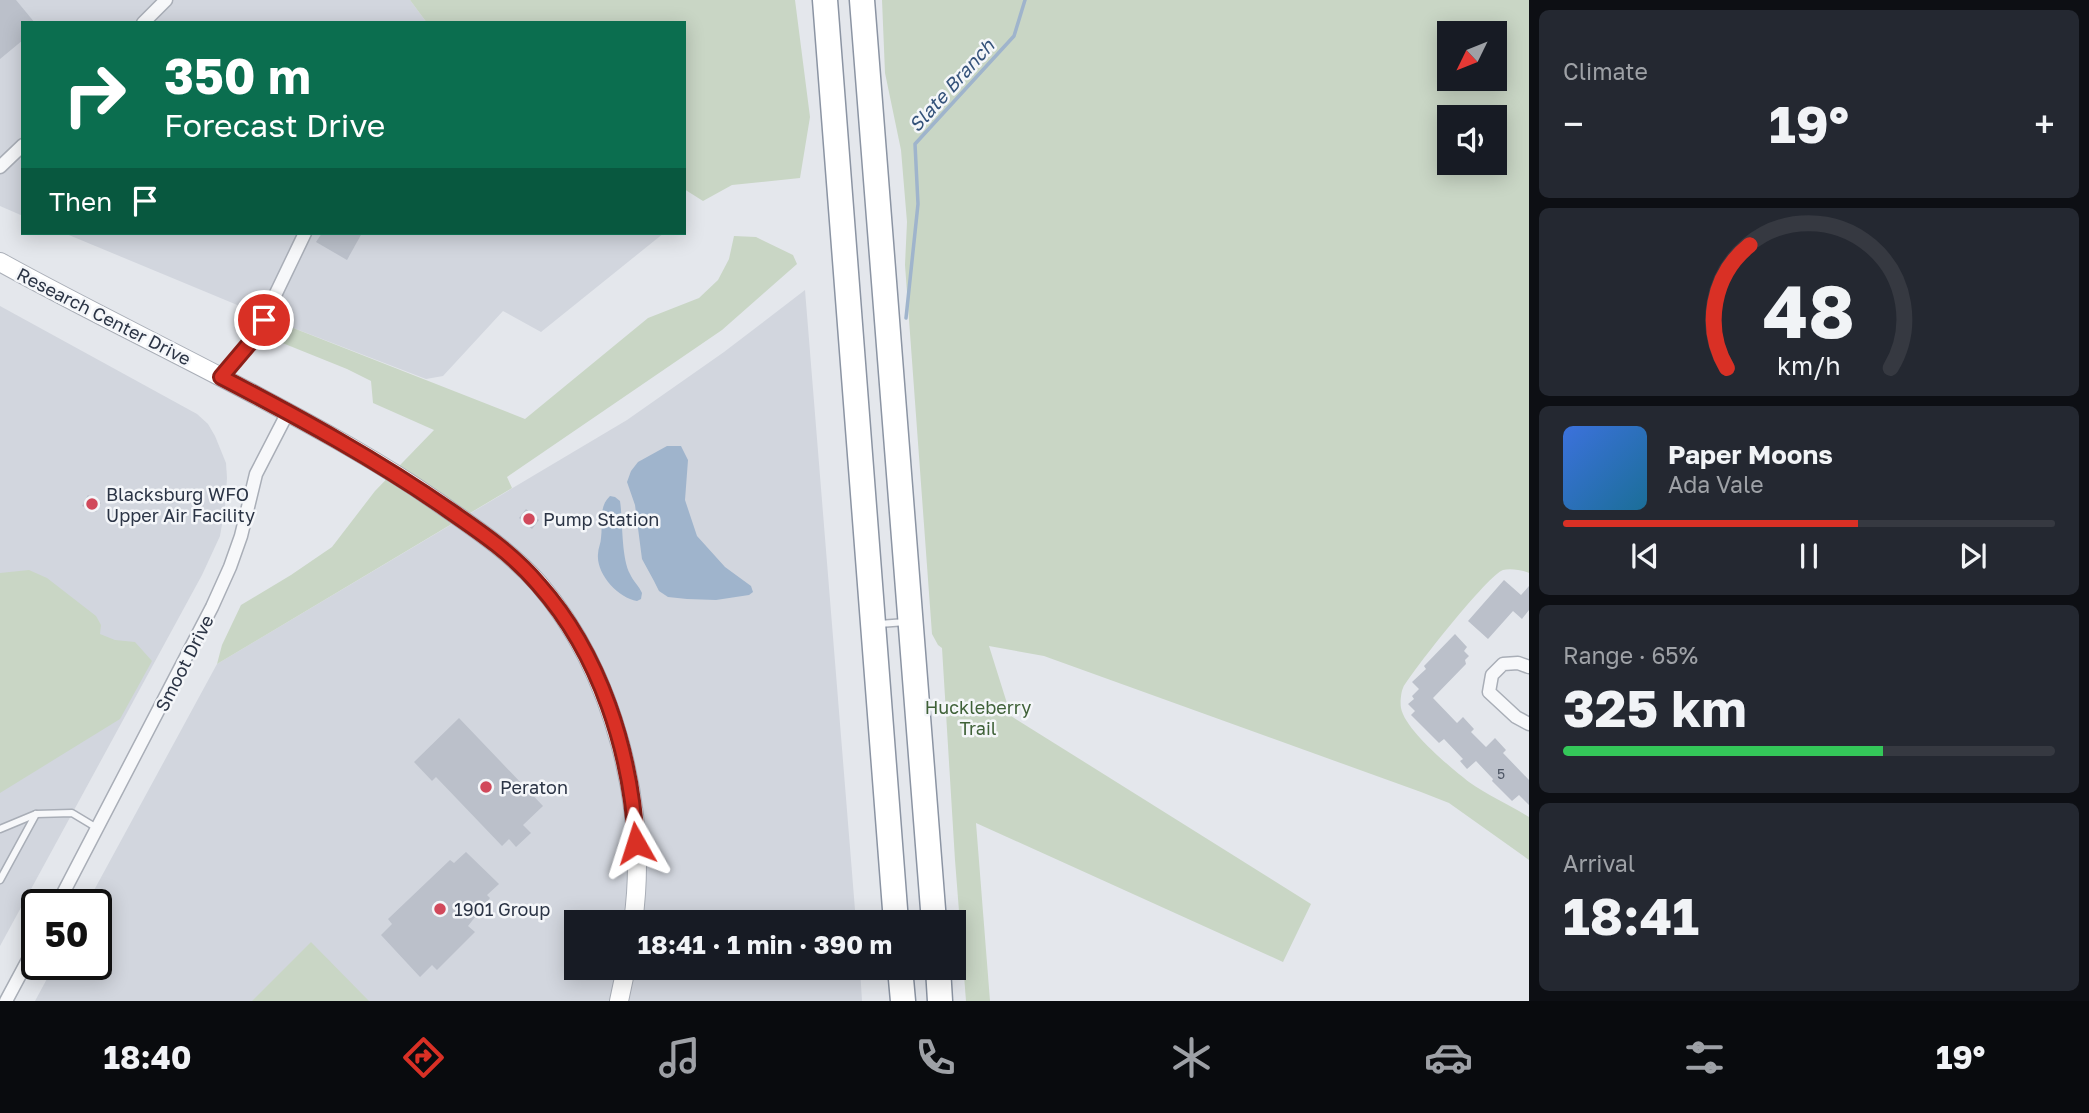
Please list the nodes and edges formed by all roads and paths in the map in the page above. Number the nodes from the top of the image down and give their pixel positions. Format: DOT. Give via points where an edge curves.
graph roads {
  1 [pos="166,0"];
  2 [pos="825,0"];
  3 [pos="862,0"];
  4 [pos="145,21"];
  5 [pos="21,147"];
  6 [pos="0,167"];
  7 [pos="304,235"];
  8 [pos="0,262"];
  9 [pos="221,377"];
  10 [pos="288,412"];
  11 [pos="911,622"];
  12 [pos="873,625"];
  13 [pos="1529,667"];
  14 [pos="1529,724"];
  15 [pos="36,814"];
  16 [pos="97,828"];
  17 [pos="0,830"];
  18 [pos="0,880"];
  19 [pos="65,889"];
  20 [pos="634,910"];
  21 [pos="896,910"];
  22 [pos="933,910"];
  23 [pos="21,973"];
  24 [pos="623,980"];
  25 [pos="901,980"];
  26 [pos="939,980"];
  27 [pos="6,1001"];
  28 [pos="619,1001"];
  29 [pos="903,1001"];
  30 [pos="940,1001"];
  1 -- 4 [label="street"];
  2 -- 12 [label="highway"];
  3 -- 11 [label="highway"];
  5 -- 6 [label="street"];
  7 -- 9 [label="street" via="256,335"];
  8 -- 9 [label="main road, Research Center Drive"];
  9 -- 10 [label="main road, Research Center Drive"];
  10 -- 16 [label="street, Smoot Drive" via="256,474 241,537 212,607"];
  10 -- 20 [label="main road, Research Center Drive" via="385,467 492,541 559,609 597,678 627,773 637,862"];
  11 -- 12 [label="lane"];
  11 -- 22 [label="highway"];
  12 -- 21 [label="highway"];
  13 -- 14 [label="street" via="1503,664 1492,675 1489,692"];
  15 -- 16 [label="lane" via="72,813"];
  15 -- 17 [label="lane"];
  15 -- 18 [label="lane"];
  16 -- 19 [label="street, Smoot Drive"];
  23 -- 27 [label="street"];
  24 -- 28 [label="main road"];
  25 -- 29 [label="highway"];
  26 -- 30 [label="highway"];
}
